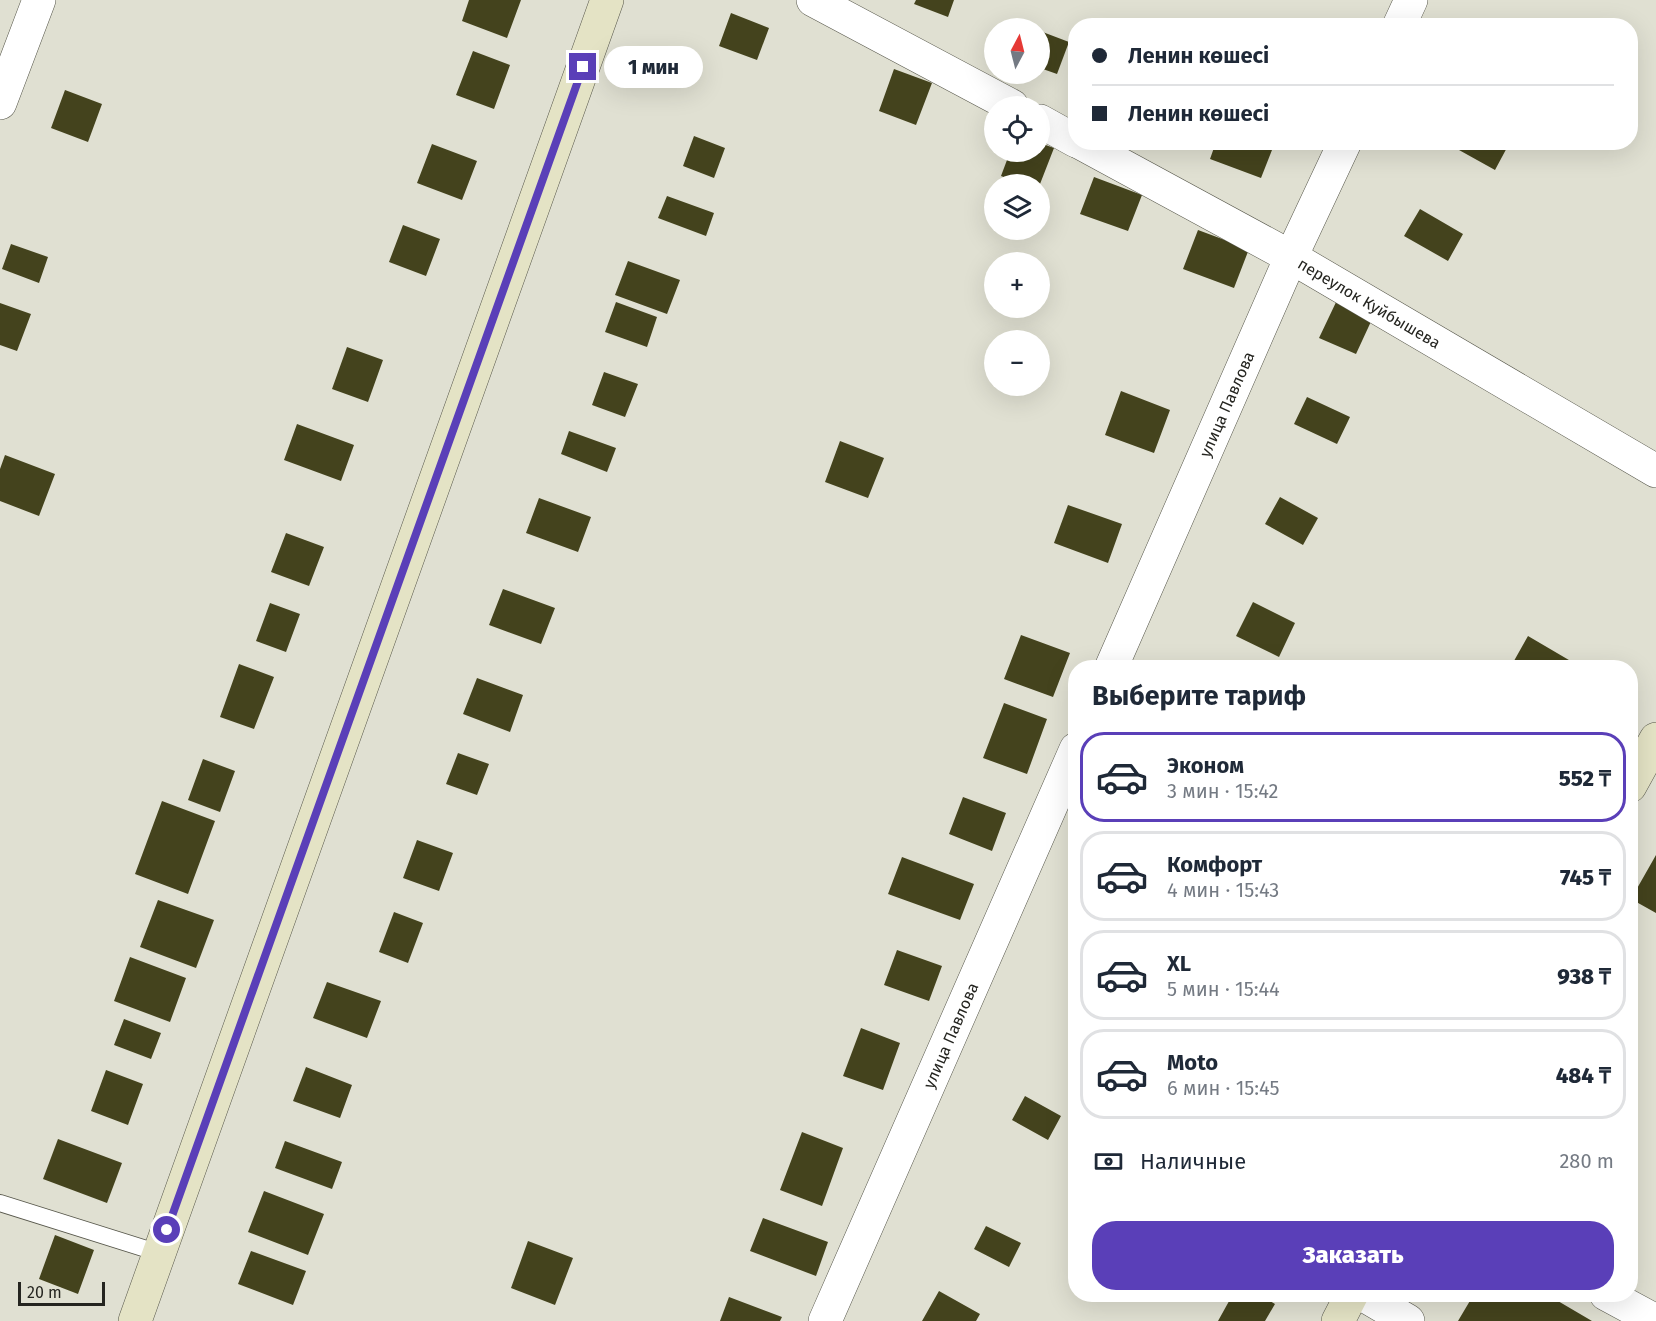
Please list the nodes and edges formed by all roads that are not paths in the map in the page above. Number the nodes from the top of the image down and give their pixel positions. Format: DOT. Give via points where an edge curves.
graph roads {
  1 [pos="39,0"];
  2 [pos="607,0"];
  3 [pos="813,0"];
  4 [pos="1411,0"];
  5 [pos="1403,18"];
  6 [pos="993,96"];
  7 [pos="0,104"];
  8 [pos="1050,127"];
  9 [pos="1068,137"];
  10 [pos="1092,150"];
  11 [pos="1341,150"];
  12 [pos="1291,257"];
  13 [pos="1656,471"];
  14 [pos="1115,660"];
  15 [pos="1656,739"];
  16 [pos="1068,767"];
  17 [pos="1638,772"];
  18 [pos="0,1203"];
  19 [pos="159,1253"];
  20 [pos="1349,1302"];
  21 [pos="1376,1302"];
  22 [pos="1621,1302"];
  23 [pos="135,1321"];
  24 [pos="825,1321"];
  25 [pos="1338,1321"];
  26 [pos="1408,1321"];
  27 [pos="1656,1321"];
  1 -- 7 [label="street"];
  2 -- 19 [label="street"];
  3 -- 6 [label="street"];
  4 -- 5 [label="street"];
  8 -- 9 [label="street, переулок Куйбышева"];
  10 -- 12 [label="street, переулок Куйбышева"];
  11 -- 12 [label="street, улица Павлова"];
  12 -- 13 [label="street, переулок Куйбышева"];
  12 -- 14 [label="street, улица Павлова"];
  15 -- 17 [label="street"];
  16 -- 24 [label="street, улица Павлова"];
  18 -- 19 [label="lane"];
  19 -- 23 [label="street"];
  20 -- 25 [label="street"];
  21 -- 26 [label="street"];
  22 -- 27 [label="street"];
}
